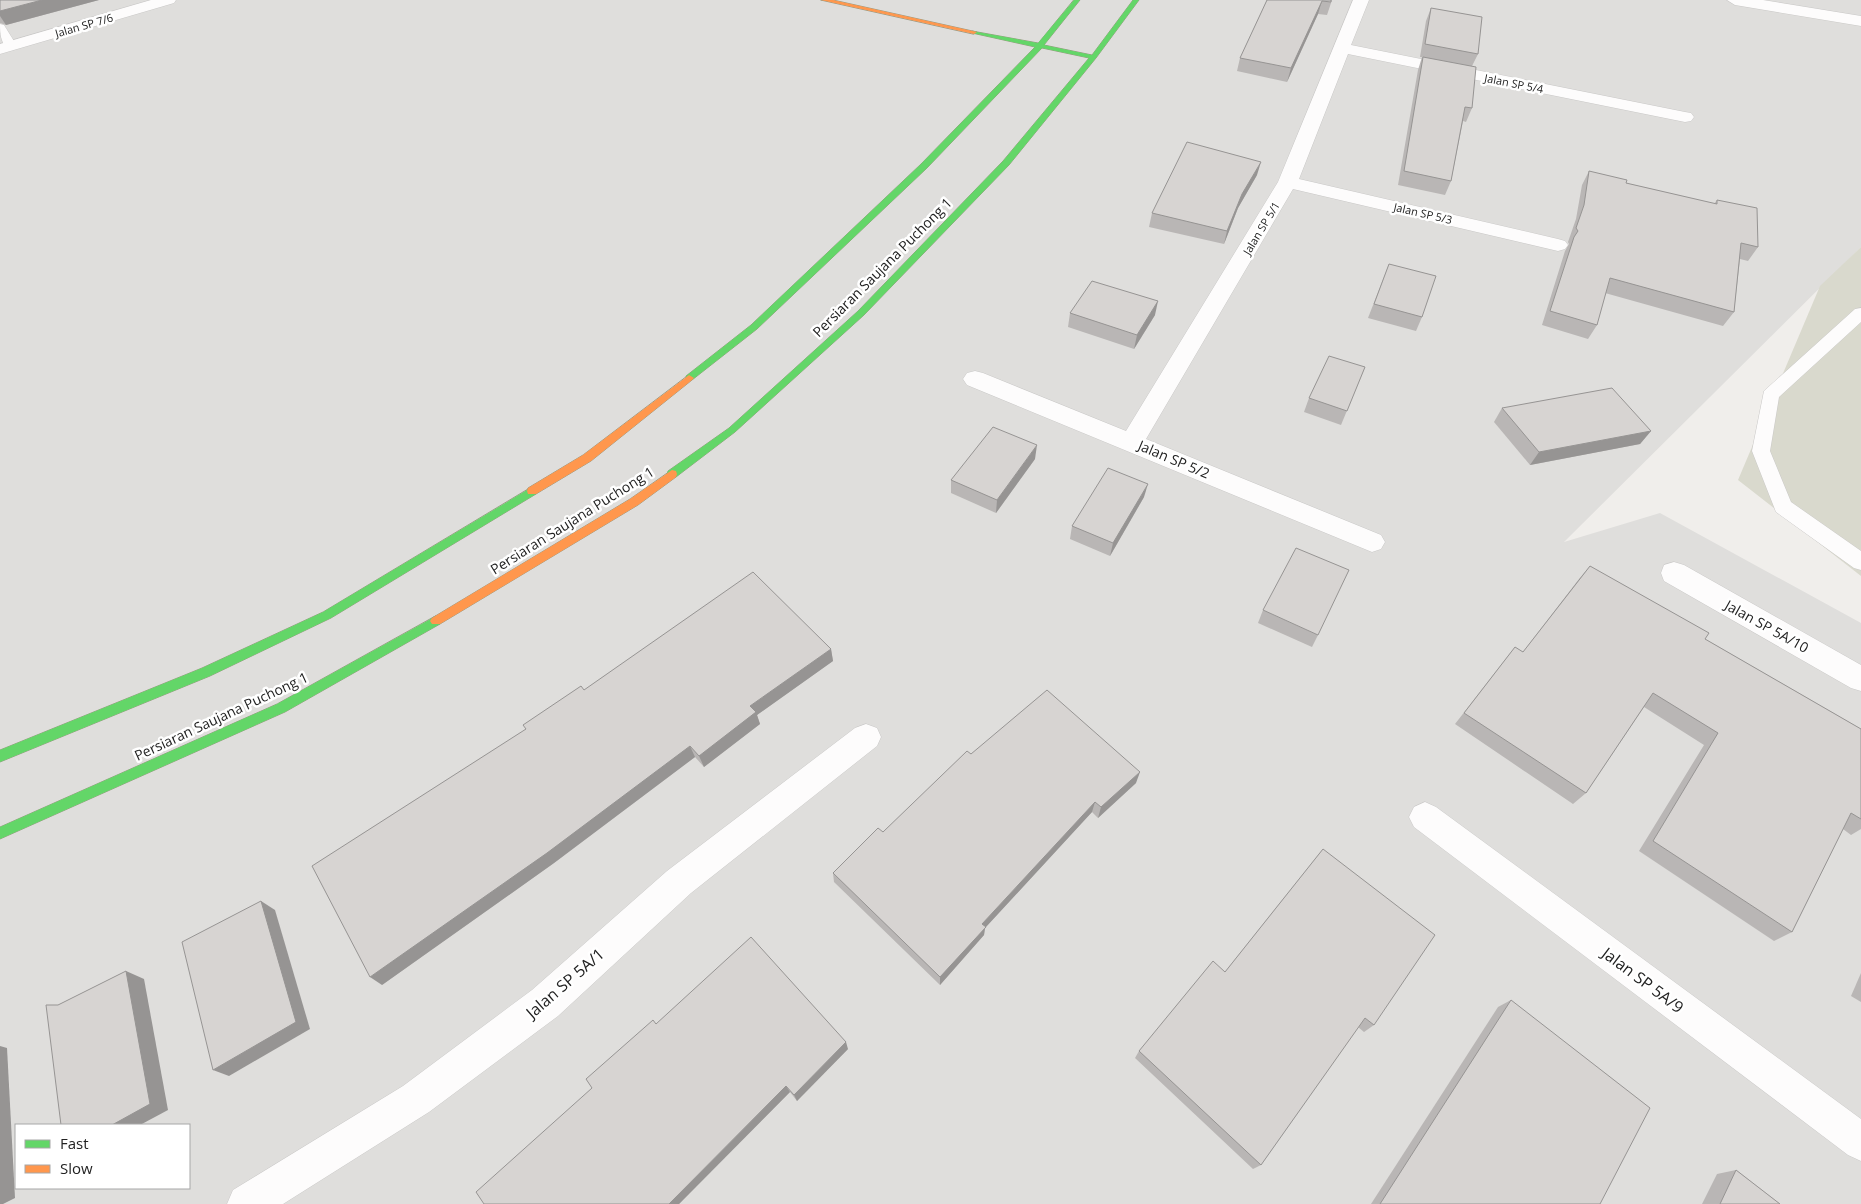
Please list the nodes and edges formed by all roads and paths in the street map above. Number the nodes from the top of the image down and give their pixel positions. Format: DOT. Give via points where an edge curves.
graph roads {
  1 [pos="168,0"];
  2 [pos="824,0"];
  3 [pos="1078,0"];
  4 [pos="1136,0"];
  5 [pos="1361,0"];
  6 [pos="1735,0"];
  7 [pos="1861,22"];
  8 [pos="0,28"];
  9 [pos="1039,46"];
  10 [pos="6,47"];
  11 [pos="1343,48"];
  12 [pos="1094,57"];
  13 [pos="1685,117"];
  14 [pos="1288,182"];
  15 [pos="1558,245"];
  16 [pos="1861,313"];
  17 [pos="975,379"];
  18 [pos="1132,442"];
  19 [pos="1372,542"];
  20 [pos="1861,562"];
  21 [pos="1674,573"];
  22 [pos="1861,679"];
  23 [pos="866,737"];
  24 [pos="0,756"];
  25 [pos="1425,817"];
  26 [pos="0,832"];
  27 [pos="1861,1142"];
  28 [pos="247,1204"];
  1 -- 10 [label="street, Jalan SP 7/6"];
  2 -- 9 [label="street"];
  3 -- 9 [label="street"];
  4 -- 12 [label="street, Persiaran Saujana Puchong 1"];
  5 -- 11 [label="street, Jalan SP 5/1"];
  6 -- 7 [label="street"];
  8 -- 10 [label="lane"];
  9 -- 12 [label="street"];
  9 -- 24 [label="street" via="924,166 754,327 587,458 327,615 206,672"];
  11 -- 13 [label="street, Jalan SP 5/4"];
  11 -- 14 [label="street, Jalan SP 5/1"];
  12 -- 26 [label="street, Persiaran Saujana Puchong 1" via="1006,162 861,313 732,430 634,502 466,604 281,708"];
  14 -- 15 [label="street, Jalan SP 5/3"];
  14 -- 18 [label="street, Jalan SP 5/1"];
  16 -- 20 [label="lane" via="1770,395 1761,451 1784,507"];
  17 -- 18 [label="street, Jalan SP 5/2"];
  18 -- 19 [label="street, Jalan SP 5/2"];
  21 -- 22 [label="street, Jalan SP 5A/10"];
  23 -- 28 [label="street, Jalan SP 5A/1" via="679,882 545,1003 416,1100"];
  25 -- 27 [label="street, Jalan SP 5A/9"];
}
